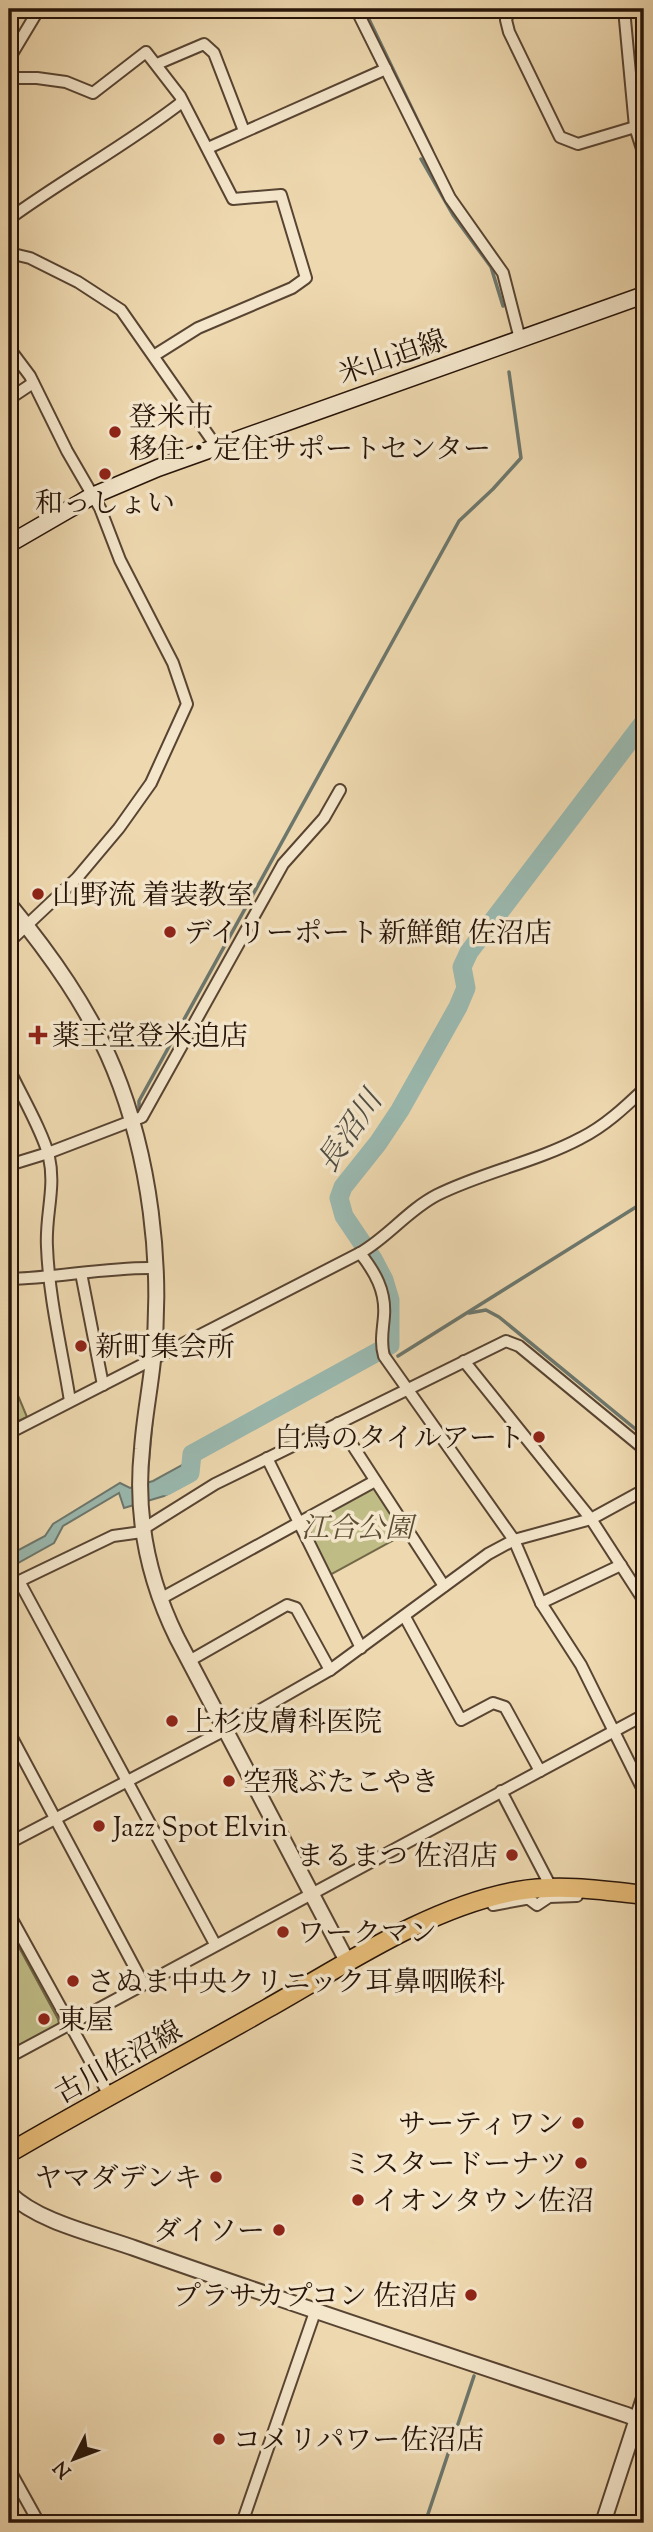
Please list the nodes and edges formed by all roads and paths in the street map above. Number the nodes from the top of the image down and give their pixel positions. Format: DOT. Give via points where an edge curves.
graph roads {
  1 [pos="39,9"];
  2 [pos="356,9"];
  3 [pos="512,9"];
  4 [pos="624,9"];
  5 [pos="9,59"];
  6 [pos="157,64"];
  7 [pos="386,69"];
  8 [pos="9,78"];
  9 [pos="182,102"];
  10 [pos="635,127"];
  11 [pos="244,131"];
  12 [pos="208,148"];
  13 [pos="644,155"];
  14 [pos="9,219"];
  15 [pos="9,253"];
  16 [pos="644,295"];
  17 [pos="517,340"];
  18 [pos="9,348"];
  19 [pos="155,355"];
  20 [pos="33,383"];
  21 [pos="9,399"];
  22 [pos="216,446"];
  23 [pos="92,496"];
  24 [pos="9,544"];
  25 [pos="340,790"];
  26 [pos="9,904"];
  27 [pos="27,926"];
  28 [pos="9,942"];
  29 [pos="10,1073"];
  30 [pos="644,1089"];
  31 [pos="131,1122"];
  32 [pos="48,1153"];
  33 [pos="9,1165"];
  34 [pos="364,1251"];
  35 [pos="154,1268"];
  36 [pos="81,1273"];
  37 [pos="49,1277"];
  38 [pos="9,1279"];
  39 [pos="153,1359"];
  40 [pos="464,1361"];
  41 [pos="103,1385"];
  42 [pos="406,1390"];
  43 [pos="70,1401"];
  44 [pos="338,1423"];
  45 [pos="9,1433"];
  46 [pos="644,1449"];
  47 [pos="267,1458"];
  48 [pos="375,1481"];
  49 [pos="644,1490"];
  50 [pos="591,1519"];
  51 [pos="299,1523"];
  52 [pos="142,1526"];
  53 [pos="514,1540"];
  54 [pos="621,1565"];
  55 [pos="14,1583"];
  56 [pos="444,1586"];
  57 [pos="160,1599"];
  58 [pos="644,1601"];
  59 [pos="541,1603"];
  60 [pos="405,1617"];
  61 [pos="361,1648"];
  62 [pos="189,1661"];
  63 [pos="330,1670"];
  64 [pos="644,1715"];
  65 [pos="227,1729"];
  66 [pos="9,1732"];
  67 [pos="614,1733"];
  68 [pos="540,1771"];
  69 [pos="128,1781"];
  70 [pos="501,1791"];
  71 [pos="644,1791"];
  72 [pos="55,1820"];
  73 [pos="9,1843"];
  74 [pos="551,1887"];
  75 [pos="312,1892"];
  76 [pos="643,1895"];
  77 [pos="9,1914"];
  78 [pos="443,1914"];
  79 [pos="215,1944"];
  80 [pos="348,1963"];
  81 [pos="143,1983"];
  82 [pos="69,2024"];
  83 [pos="9,2057"];
  84 [pos="109,2095"];
  85 [pos="9,2153"];
  86 [pos="9,2193"];
  87 [pos="316,2312"];
  88 [pos="644,2398"];
  89 [pos="641,2420"];
  90 [pos="9,2469"];
  91 [pos="39,2523"];
  92 [pos="242,2523"];
  93 [pos="603,2523"];
  1 -- 5 [label="street"];
  2 -- 7 [label="street"];
  3 -- 10 [label="street" via="506,20 509,32 560,137 578,144"];
  4 -- 10 [label="street"];
  6 -- 8 [label="street" via="146,52 93,93 66,82"];
  6 -- 9 [label="street"];
  6 -- 11 [label="street" via="204,44 214,53"];
  7 -- 11 [label="street"];
  7 -- 17 [label="street" via="450,198 503,273"];
  9 -- 12 [label="street"];
  9 -- 14 [label="street"];
  10 -- 13 [label="street"];
  11 -- 12 [label="street"];
  12 -- 19 [label="street" via="233,199 281,195 306,278 198,328"];
  15 -- 19 [label="street" via="30,258 78,282 121,310"];
  16 -- 17 [label="main road, 米山迫線"];
  17 -- 22 [label="main road, 米山迫線"];
  18 -- 20 [label="street"];
  19 -- 22 [label="street"];
  20 -- 21 [label="street"];
  20 -- 23 [label="street"];
  22 -- 23 [label="main road, 米山迫線"];
  23 -- 24 [label="main road, 米山迫線"];
  23 -- 27 [label="street" via="173,663 187,704 151,783 77,878"];
  25 -- 31 [label="street" via="324,818 283,864 142,1117"];
  26 -- 27 [label="street"];
  27 -- 28 [label="street"];
  27 -- 31 [label="street" via="98,1035"];
  29 -- 32 [label="street"];
  30 -- 34 [label="street" via="587,1135 438,1195"];
  31 -- 32 [label="street"];
  31 -- 35 [label="street" via="150,1196"];
  32 -- 33 [label="street"];
  32 -- 37 [label="street" via="53,1177 46,1234"];
  34 -- 39 [label="street"];
  34 -- 42 [label="street" via="380,1284 384,1305 382,1351"];
  35 -- 36 [label="street"];
  35 -- 39 [label="street"];
  36 -- 37 [label="street"];
  36 -- 41 [label="street"];
  37 -- 38 [label="street"];
  37 -- 43 [label="street"];
  39 -- 41 [label="street"];
  39 -- 52 [label="street" via="140,1478"];
  40 -- 42 [label="street"];
  40 -- 46 [label="street" via="502,1342 513,1342"];
  40 -- 50 [label="street"];
  41 -- 43 [label="street"];
  42 -- 44 [label="street"];
  42 -- 53 [label="street"];
  43 -- 45 [label="street"];
  44 -- 47 [label="street"];
  44 -- 48 [label="street"];
  47 -- 51 [label="street"];
  47 -- 52 [label="street"];
  48 -- 51 [label="street"];
  48 -- 56 [label="street"];
  49 -- 50 [label="street"];
  50 -- 53 [label="street"];
  50 -- 54 [label="street"];
  51 -- 57 [label="street"];
  51 -- 61 [label="street"];
  52 -- 55 [label="street"];
  52 -- 57 [label="street"];
  53 -- 56 [label="street"];
  53 -- 59 [label="street"];
  54 -- 58 [label="street"];
  54 -- 59 [label="street"];
  55 -- 69 [label="street"];
  56 -- 60 [label="street"];
  57 -- 62 [label="street"];
  59 -- 67 [label="street" via="581,1665"];
  60 -- 61 [label="street"];
  60 -- 68 [label="street" via="461,1720 494,1703 505,1707"];
  61 -- 63 [label="street"];
  62 -- 63 [label="street" via="287,1605 296,1608"];
  62 -- 65 [label="street"];
  63 -- 65 [label="street"];
  64 -- 67 [label="street"];
  65 -- 69 [label="street"];
  65 -- 75 [label="street"];
  66 -- 72 [label="street"];
  67 -- 68 [label="street"];
  67 -- 71 [label="street"];
  68 -- 70 [label="street"];
  69 -- 72 [label="street"];
  69 -- 79 [label="street"];
  70 -- 74 [label="street"];
  70 -- 75 [label="street"];
  72 -- 73 [label="street"];
  72 -- 81 [label="street"];
  74 -- 76 [label="main road, 古川佐沼線"];
  74 -- 78 [label="main road, 古川佐沼線" via="489,1898"];
  75 -- 79 [label="street"];
  75 -- 80 [label="street"];
  76 -- 78 [label="street" via="549,1897 537,1905 525,1899"];
  77 -- 82 [label="street"];
  78 -- 80 [label="main road, 古川佐沼線"];
  79 -- 81 [label="street"];
  80 -- 84 [label="main road, 古川佐沼線"];
  81 -- 82 [label="street"];
  82 -- 83 [label="street"];
  82 -- 84 [label="street"];
  84 -- 85 [label="main road, 古川佐沼線"];
  86 -- 87 [label="street" via="47,2217"];
  87 -- 89 [label="street"];
  87 -- 92 [label="street"];
  88 -- 89 [label="street"];
  89 -- 93 [label="street"];
  90 -- 91 [label="street"];
}
